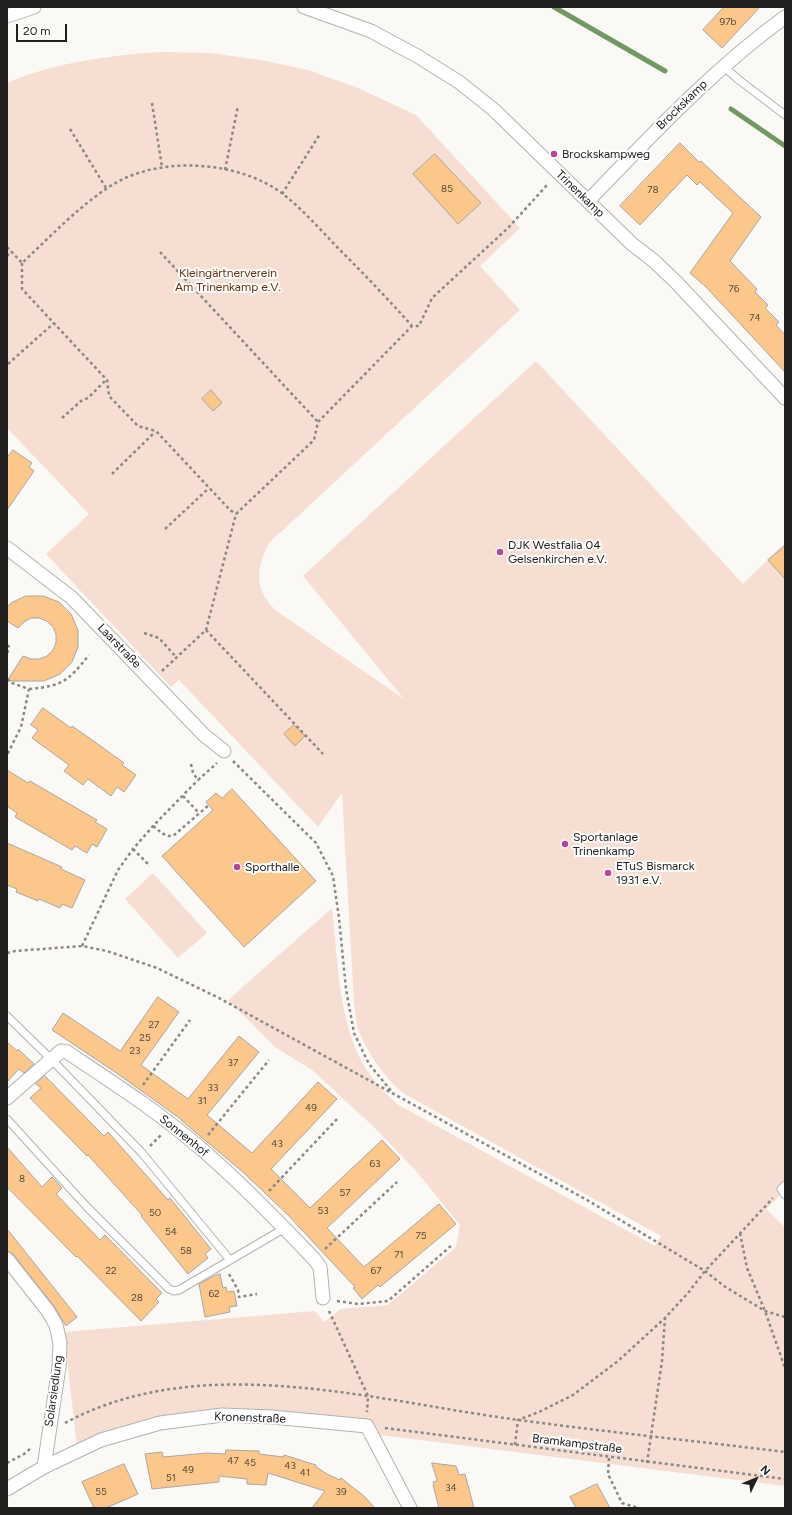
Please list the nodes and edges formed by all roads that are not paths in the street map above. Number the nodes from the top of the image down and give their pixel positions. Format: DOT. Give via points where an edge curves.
graph roads {
  1 [pos="34,7"];
  2 [pos="304,7"];
  3 [pos="7,16"];
  4 [pos="785,17"];
  5 [pos="723,66"];
  6 [pos="785,115"];
  7 [pos="588,201"];
  8 [pos="785,398"];
  9 [pos="7,548"];
  10 [pos="224,751"];
  11 [pos="7,1016"];
  12 [pos="51,1059"];
  13 [pos="7,1098"];
  14 [pos="7,1120"];
  15 [pos="285,1228"];
  16 [pos="7,1259"];
  17 [pos="230,1260"];
  18 [pos="323,1298"];
  19 [pos="44,1467"];
  20 [pos="7,1489"];
  21 [pos="410,1508"];
  1 -- 3 [label="street"];
  2 -- 7 [label="street, Trinenkamp" via="371,31 459,82 494,110"];
  4 -- 5 [label="street, Brockskamp"];
  5 -- 6 [label="lane"];
  5 -- 7 [label="street, Brockskamp" via="672,114"];
  7 -- 8 [label="street, Trinenkamp" via="676,282"];
  9 -- 10 [label="street, Laarstraße" via="72,598 204,735"];
  11 -- 12 [label="lane"];
  12 -- 13 [label="street, Sonnenhof"];
  12 -- 15 [label="street, Sonnenhof" via="61,1051 67,1052 134,1097 199,1146"];
  12 -- 17 [label="lane" via="142,1153"];
  14 -- 17 [label="lane" via="87,1207 169,1290 179,1290"];
  15 -- 17 [label="lane"];
  15 -- 18 [label="street, Sonnenhof" via="320,1268"];
  16 -- 19 [label="street, Solarsiedlung" via="48,1311 56,1325 60,1343"];
  19 -- 20 [label="street, Kronenstraße"];
  19 -- 21 [label="street, Kronenstraße" via="100,1440 160,1424 222,1415 366,1426"];
}
